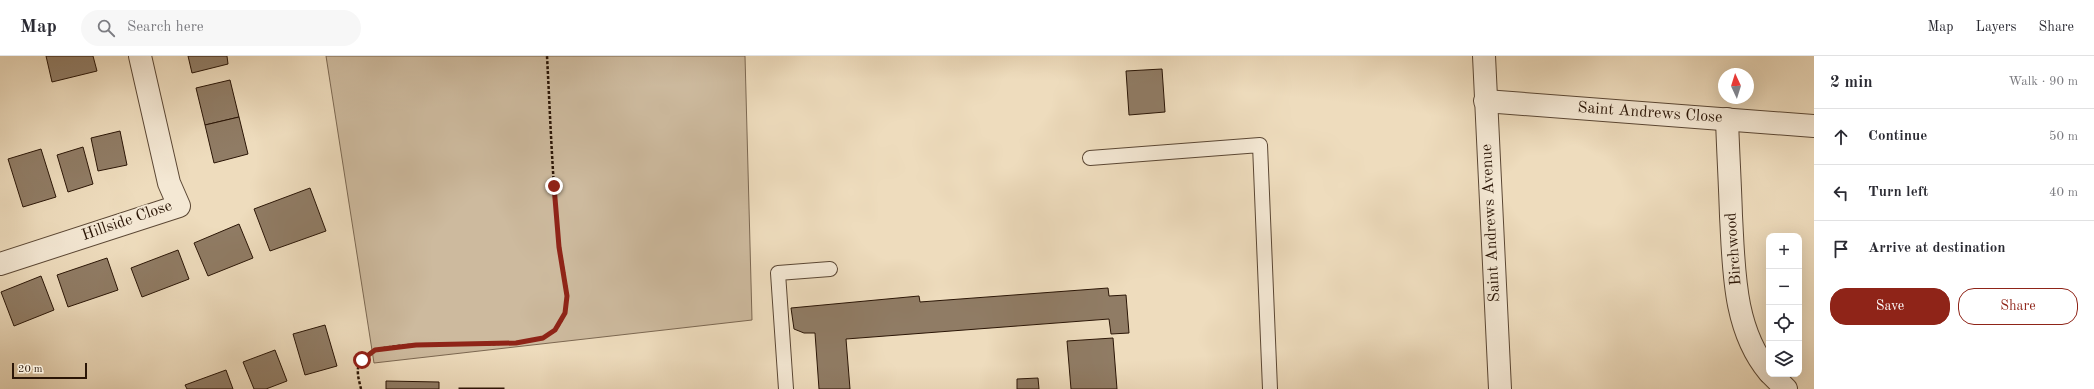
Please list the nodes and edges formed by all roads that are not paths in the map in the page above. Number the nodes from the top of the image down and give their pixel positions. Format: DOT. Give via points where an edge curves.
graph roads {
  1 [pos="140,56"];
  2 [pos="1484,56"];
  3 [pos="1485,101"];
  4 [pos="1727,118"];
  5 [pos="1814,126"];
  6 [pos="1090,158"];
  7 [pos="0,264"];
  8 [pos="830,269"];
  9 [pos="1775,381"];
  10 [pos="786,389"];
  11 [pos="1270,389"];
  12 [pos="1500,389"];
  1 -- 7 [label="street, Hillside Close" via="169,183 179,206"];
  2 -- 3 [label="street, Saint Andrews Avenue"];
  3 -- 4 [label="street, Saint Andrews Close"];
  3 -- 12 [label="street, Saint Andrews Avenue"];
  4 -- 5 [label="street, Saint Andrews Close"];
  4 -- 9 [label="street, Birchwood" via="1733,260 1738,304 1750,340"];
  6 -- 11 [label="lane" via="1260,145"];
  8 -- 10 [label="lane" via="778,273"];
}
